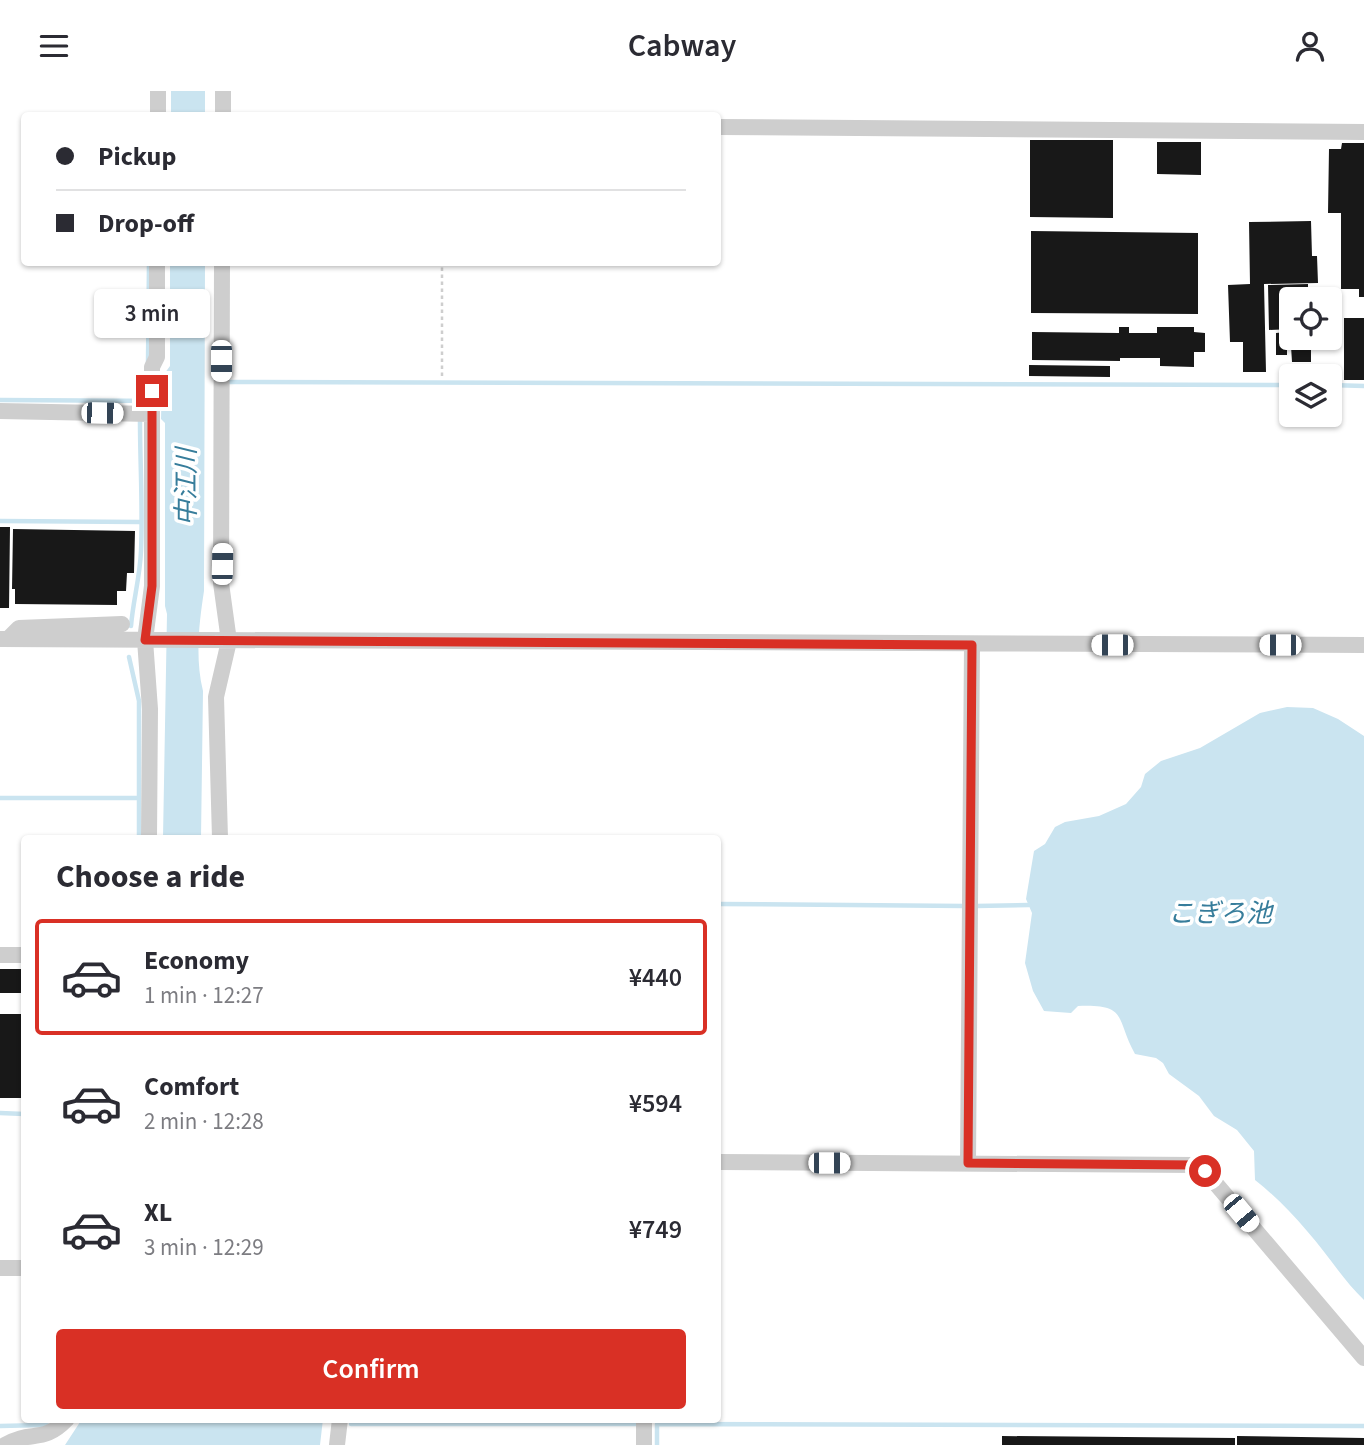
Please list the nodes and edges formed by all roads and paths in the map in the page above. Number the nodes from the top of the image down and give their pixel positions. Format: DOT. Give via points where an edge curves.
graph roads {
  1 [pos="158,91"];
  2 [pos="223,91"];
  3 [pos="158,112"];
  4 [pos="223,112"];
  5 [pos="721,127"];
  6 [pos="1364,132"];
  7 [pos="157,266"];
  8 [pos="222,266"];
  9 [pos="442,266"];
  10 [pos="442,376"];
  11 [pos="0,411"];
  12 [pos="152,412"];
  13 [pos="122,624"];
  14 [pos="4,639"];
  15 [pos="150,640"];
  16 [pos="222,641"];
  17 [pos="972,645"];
  18 [pos="1364,645"];
  19 [pos="149,835"];
  20 [pos="220,835"];
  21 [pos="0,955"];
  22 [pos="21,955"];
  23 [pos="721,1163"];
  24 [pos="968,1163"];
  25 [pos="0,1268"];
  26 [pos="21,1268"];
  27 [pos="1364,1358"];
  28 [pos="64,1423"];
  29 [pos="340,1423"];
  30 [pos="644,1423"];
  31 [pos="5,1445"];
  32 [pos="337,1445"];
  33 [pos="644,1445"];
  1 -- 3 [label="street"];
  2 -- 4 [label="street"];
  5 -- 6 [label="street"];
  7 -- 12 [label="street"];
  8 -- 16 [label="street"];
  9 -- 10 [label="path"];
  11 -- 12 [label="street"];
  12 -- 15 [label="street"];
  13 -- 14 [label="street" via="19,628"];
  14 -- 15 [label="street"];
  15 -- 16 [label="street"];
  15 -- 19 [label="street"];
  16 -- 17 [label="street"];
  16 -- 20 [label="street" via="216,697"];
  17 -- 18 [label="street"];
  17 -- 24 [label="street"];
  21 -- 22 [label="street"];
  23 -- 24 [label="street"];
  24 -- 27 [label="street" via="1196,1165"];
  25 -- 26 [label="street"];
  28 -- 31 [label="street" via="47,1440 13,1440"];
  29 -- 32 [label="street"];
  30 -- 33 [label="street"];
}
